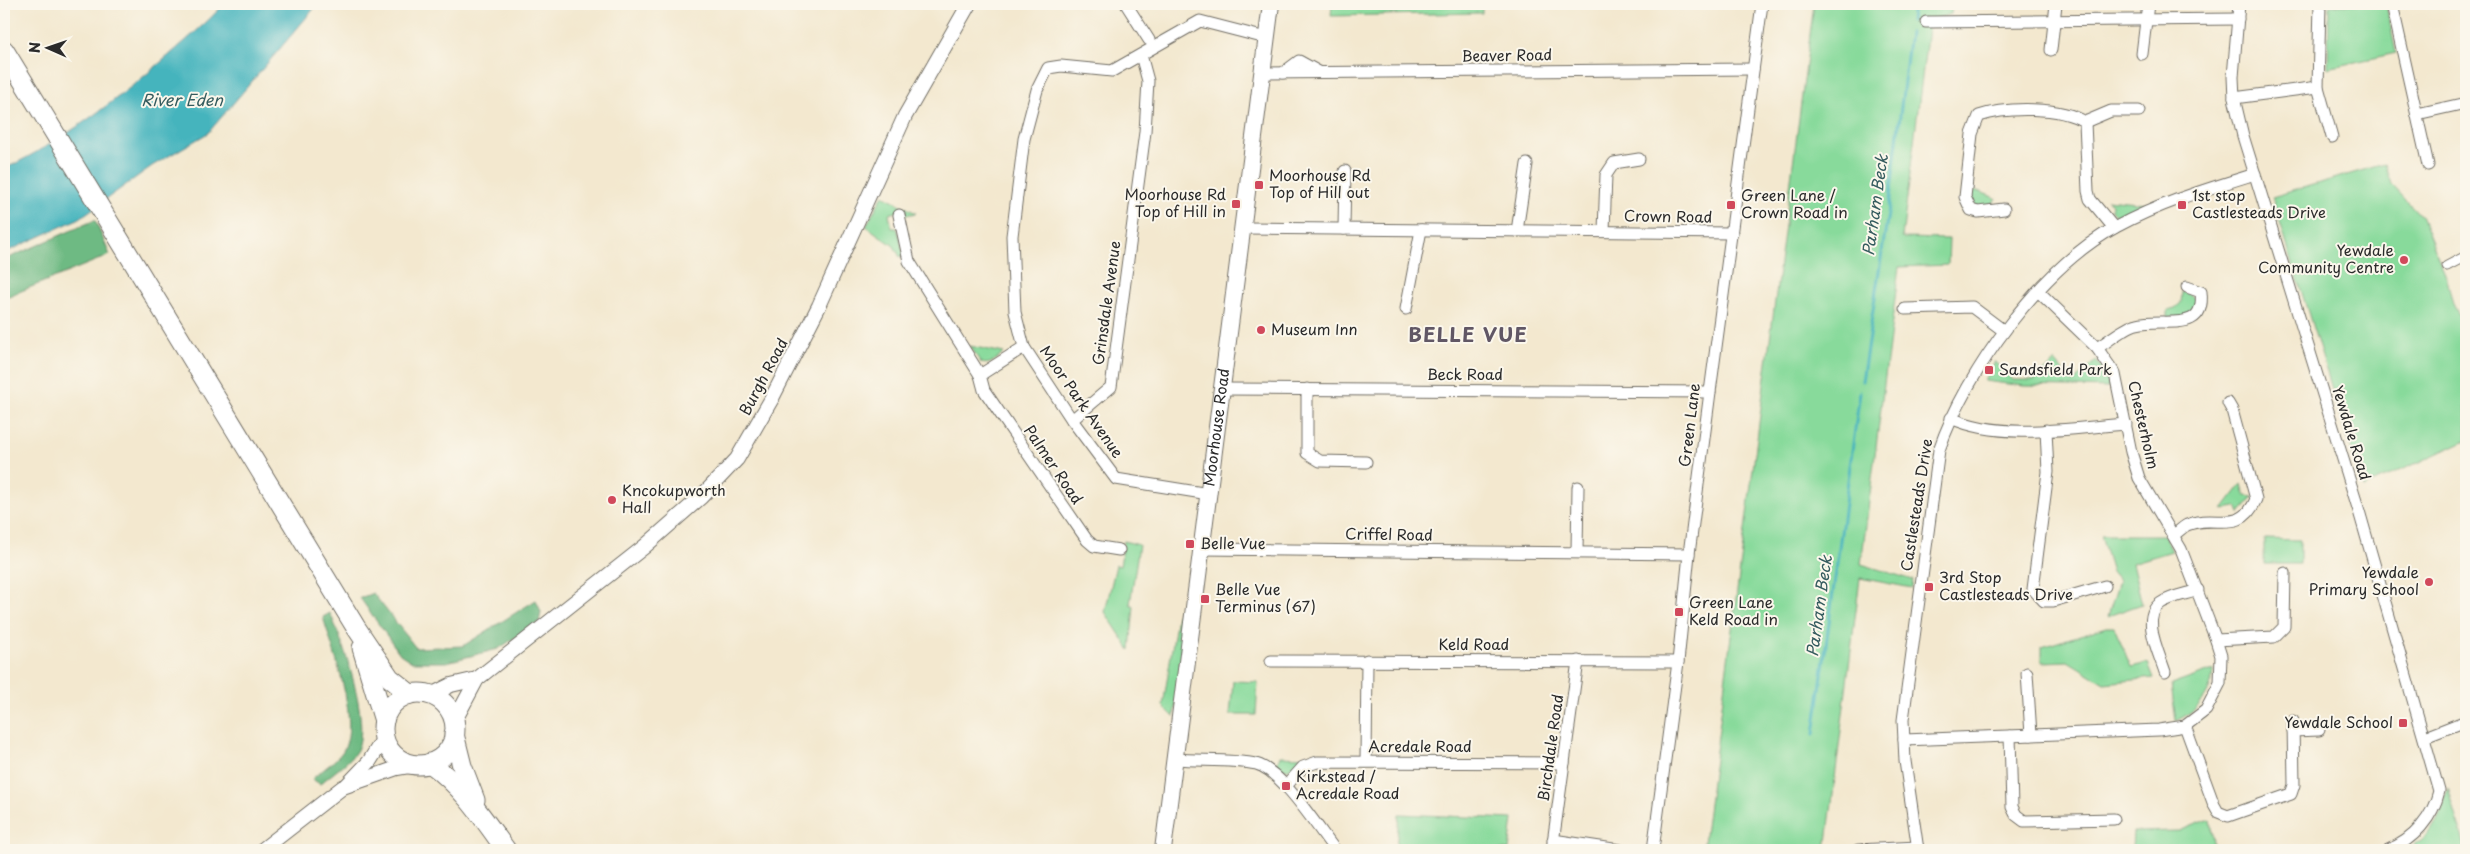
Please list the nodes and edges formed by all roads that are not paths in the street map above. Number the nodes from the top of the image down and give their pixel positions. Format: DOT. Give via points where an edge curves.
graph roads {
  1 [pos="969,4"];
  2 [pos="1126,4"];
  3 [pos="1271,4"];
  4 [pos="1762,4"];
  5 [pos="2056,4"];
  6 [pos="2148,4"];
  7 [pos="2239,4"];
  8 [pos="2320,4"];
  9 [pos="2392,4"];
  10 [pos="2238,19"];
  11 [pos="2055,20"];
  12 [pos="2146,20"];
  13 [pos="1926,22"];
  14 [pos="1266,38"];
  15 [pos="1149,40"];
  16 [pos="4,50"];
  17 [pos="2050,50"];
  18 [pos="1141,54"];
  19 [pos="2142,54"];
  20 [pos="1753,69"];
  21 [pos="1263,73"];
  22 [pos="2318,87"];
  23 [pos="2234,98"];
  24 [pos="2466,103"];
  25 [pos="2139,111"];
  26 [pos="2417,114"];
  27 [pos="2084,122"];
  28 [pos="2332,137"];
  29 [pos="1639,159"];
  30 [pos="1527,164"];
  31 [pos="2428,165"];
  32 [pos="1345,171"];
  33 [pos="2255,174"];
  34 [pos="2004,209"];
  35 [pos="899,215"];
  36 [pos="1242,228"];
  37 [pos="2114,228"];
  38 [pos="1344,229"];
  39 [pos="1421,230"];
  40 [pos="1517,231"];
  41 [pos="1604,231"];
  42 [pos="1732,233"];
  43 [pos="2466,256"];
  44 [pos="2447,266"];
  45 [pos="2187,287"];
  46 [pos="2038,290"];
  47 [pos="1406,309"];
  48 [pos="1905,309"];
  49 [pos="2004,331"];
  50 [pos="1024,347"];
  51 [pos="2097,348"];
  52 [pos="980,375"];
  53 [pos="1221,389"];
  54 [pos="1307,390"];
  55 [pos="1710,392"];
  56 [pos="2228,403"];
  57 [pos="1951,418"];
  58 [pos="1072,420"];
  59 [pos="2126,424"];
  60 [pos="2046,430"];
  61 [pos="1366,462"];
  62 [pos="1578,487"];
  63 [pos="1209,494"];
  64 [pos="2174,535"];
  65 [pos="1202,549"];
  66 [pos="1119,550"];
  67 [pos="1577,552"];
  68 [pos="1689,554"];
  69 [pos="2285,573"];
  70 [pos="2105,586"];
  71 [pos="2198,590"];
  72 [pos="355,626"];
  73 [pos="2216,640"];
  74 [pos="1367,660"];
  75 [pos="1271,661"];
  76 [pos="1578,661"];
  77 [pos="1678,662"];
  78 [pos="2165,672"];
  79 [pos="2028,673"];
  80 [pos="477,679"];
  81 [pos="410,694"];
  82 [pos="430,695"];
  83 [pos="2466,721"];
  84 [pos="2185,726"];
  85 [pos="454,728"];
  86 [pos="384,730"];
  87 [pos="2319,730"];
  88 [pos="2031,735"];
  89 [pos="2010,736"];
  90 [pos="2425,737"];
  91 [pos="1904,740"];
  92 [pos="1176,759"];
  93 [pos="1366,761"];
  94 [pos="1564,763"];
  95 [pos="423,764"];
  96 [pos="346,786"];
  97 [pos="1286,786"];
  98 [pos="482,817"];
  99 [pos="2114,819"];
  100 [pos="1552,845"];
  101 [pos="1918,849"];
  102 [pos="262,850"];
  103 [pos="506,850"];
  104 [pos="1163,850"];
  105 [pos="1335,850"];
  106 [pos="1620,850"];
  107 [pos="1653,850"];
  108 [pos="1858,850"];
  109 [pos="2388,850"];
  1 -- 80 [label="street, Burgh Road" via="904,116 818,306 737,459 701,497 644,547"];
  2 -- 15 [label="street"];
  3 -- 14 [label="main road, Moorhouse Road"];
  4 -- 20 [label="street, Green Lane"];
  5 -- 11 [label="street"];
  6 -- 12 [label="street"];
  7 -- 10 [label="street, Yewdale Road"];
  8 -- 22 [label="street"];
  9 -- 26 [label="street"];
  10 -- 12 [label="street"];
  10 -- 23 [label="street, Yewdale Road" via="2233,57"];
  11 -- 12 [label="street"];
  11 -- 13 [label="street"];
  11 -- 17 [label="street"];
  12 -- 19 [label="street"];
  14 -- 18 [label="street, Moor Park Avenue" via="1200,21"];
  14 -- 21 [label="main road, Moorhouse Road"];
  16 -- 72 [label="highway"];
  18 -- 50 [label="street, Moor Park Avenue" via="1112,71 1061,66 1048,68 1037,90 1024,139 1012,236 1015,312"];
  18 -- 58 [label="street, Grinsdale Avenue" via="1148,81 1145,132 1111,387"];
  20 -- 21 [label="street, Beaver Road" via="1321,73 1299,61 1283,74"];
  20 -- 42 [label="street, Green Lane"];
  21 -- 36 [label="main road, Moorhouse Road"];
  22 -- 23 [label="street"];
  22 -- 28 [label="street"];
  23 -- 33 [label="street, Yewdale Road"];
  24 -- 26 [label="street"];
  25 -- 27 [label="street" via="2111,111"];
  26 -- 31 [label="street"];
  27 -- 34 [label="street" via="2066,113 2048,111 1996,110 1979,116 1972,134 1965,197 1971,210"];
  27 -- 37 [label="street" via="2090,199"];
  29 -- 41 [label="street, Crown Road" via="1614,163 1606,175"];
  30 -- 40 [label="street"];
  32 -- 38 [label="street"];
  33 -- 37 [label="street, Castlesteads Drive" via="2170,201"];
  33 -- 90 [label="street, Yewdale Road"];
  35 -- 52 [label="street, Palmer Road" via="909,261"];
  36 -- 38 [label="street, Crown Road"];
  36 -- 53 [label="main road, Moorhouse Road"];
  37 -- 46 [label="street, Castlesteads Drive" via="2074,257"];
  38 -- 39 [label="street, Crown Road"];
  39 -- 40 [label="street, Crown Road"];
  39 -- 47 [label="street"];
  40 -- 41 [label="street, Crown Road"];
  41 -- 42 [label="street, Crown Road"];
  42 -- 55 [label="street, Green Lane"];
  43 -- 44 [label="street"];
  45 -- 51 [label="street" via="2201,292 2202,304 2190,321 2136,324"];
  46 -- 49 [label="street, Castlesteads Drive"];
  46 -- 51 [label="street, Chesterholm"];
  48 -- 49 [label="street" via="1972,307"];
  49 -- 57 [label="street, Castlesteads Drive"];
  50 -- 52 [label="street"];
  50 -- 58 [label="street, Moor Park Avenue"];
  51 -- 59 [label="street, Chesterholm" via="2115,374"];
  52 -- 66 [label="street, Palmer Road" via="984,390 1087,540 1094,546"];
  53 -- 54 [label="street, Beck Road"];
  53 -- 63 [label="main road, Moorhouse Road"];
  54 -- 55 [label="street, Beck Road"];
  54 -- 61 [label="street" via="1307,454 1320,461"];
  55 -- 68 [label="street, Green Lane"];
  56 -- 64 [label="street" via="2256,499 2251,511 2239,520 2187,525"];
  57 -- 60 [label="street" via="1971,427 1990,430"];
  57 -- 91 [label="street, Castlesteads Drive" via="1939,450 1934,478 1905,702"];
  58 -- 63 [label="street, Moor Park Avenue" via="1116,478"];
  59 -- 60 [label="street"];
  59 -- 64 [label="street, Chesterholm" via="2139,478"];
  60 -- 70 [label="street" via="2048,472 2033,589 2044,601 2053,601"];
  62 -- 67 [label="street"];
  63 -- 65 [label="main road, Moorhouse Road"];
  64 -- 71 [label="street, Chesterholm"];
  65 -- 67 [label="street, Criffel Road"];
  65 -- 92 [label="main road, Moorhouse Road"];
  67 -- 68 [label="street, Criffel Road"];
  68 -- 77 [label="street, Green Lane"];
  69 -- 73 [label="street" via="2284,627 2280,633 2274,637"];
  71 -- 73 [label="street, Chesterholm"];
  71 -- 78 [label="street" via="2162,602 2153,610 2151,623"];
  72 -- 81 [label="highway" via="390,678"];
  72 -- 86 [label="highway"];
  73 -- 84 [label="street, Chesterholm" via="2220,656 2220,683 2206,710"];
  74 -- 75 [label="street, Keld Road"];
  74 -- 76 [label="street, Keld Road"];
  74 -- 93 [label="street"];
  76 -- 77 [label="street, Keld Road"];
  76 -- 94 [label="street, Birchdale Road"];
  77 -- 107 [label="street, Green Lane"];
  79 -- 88 [label="street"];
  80 -- 82 [label="street, Burgh Road" via="451,685"];
  80 -- 85 [label="street, Burgh Road"];
  81 -- 82 [label="highway"];
  81 -- 86 [label="highway" via="393,704"];
  82 -- 85 [label="highway" via="449,710"];
  83 -- 90 [label="street"];
  84 -- 87 [label="street" via="2214,805 2218,812 2228,816 2291,794 2294,785 2293,726"];
  84 -- 88 [label="street, Chesterholm"];
  85 -- 95 [label="highway" via="446,752"];
  85 -- 98 [label="highway" via="462,766"];
  86 -- 95 [label="highway" via="395,757"];
  86 -- 96 [label="street" via="369,762"];
  88 -- 89 [label="street, Chesterholm"];
  89 -- 91 [label="street, Chesterholm"];
  89 -- 99 [label="street" via="2012,807 2016,815 2024,821"];
  90 -- 109 [label="street, Yewdale Road" via="2438,791 2435,806 2420,828 2397,847"];
  91 -- 101 [label="street, Castlesteads Drive"];
  92 -- 97 [label="street" via="1256,764 1270,770"];
  92 -- 104 [label="main road, Moorhouse Road"];
  93 -- 94 [label="street, Acredale Road"];
  93 -- 97 [label="street, Acredale Road" via="1317,762 1303,768"];
  94 -- 100 [label="street, Birchdale Road"];
  95 -- 96 [label="street" via="397,768"];
  95 -- 98 [label="highway" via="448,776"];
  96 -- 102 [label="street"];
  97 -- 105 [label="street"];
  98 -- 103 [label="highway"];
  100 -- 106 [label="street, Birchdale Road"];
  101 -- 108 [label="street"];
}
